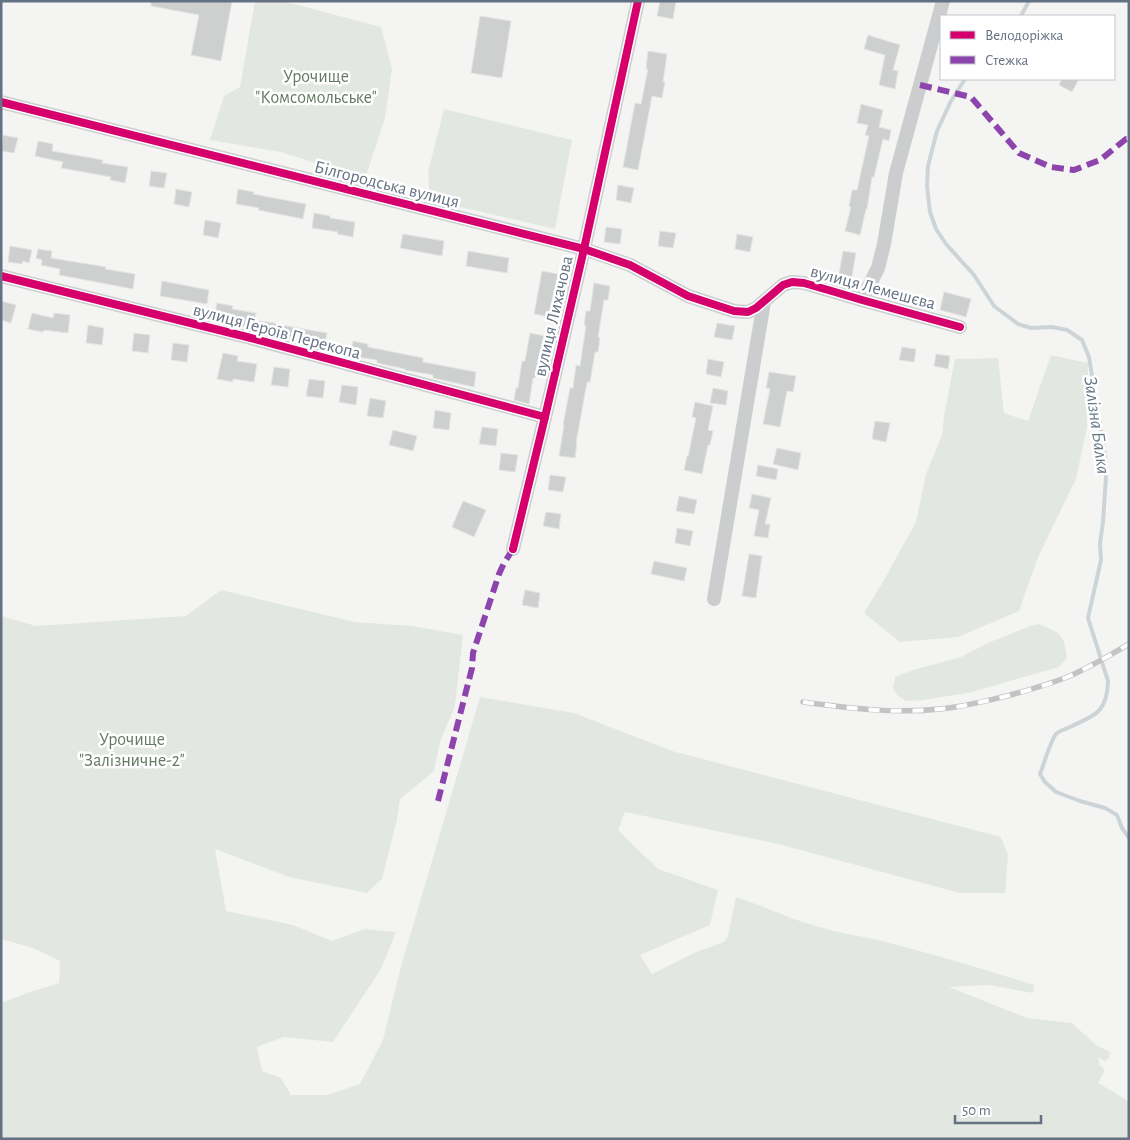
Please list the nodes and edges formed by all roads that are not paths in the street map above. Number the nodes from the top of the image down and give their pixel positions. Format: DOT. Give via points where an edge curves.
graph roads {
  1 [pos="638,1"];
  2 [pos="943,1"];
  3 [pos="1,102"];
  4 [pos="584,249"];
  5 [pos="1,276"];
  6 [pos="862,300"];
  7 [pos="760,305"];
  8 [pos="960,326"];
  9 [pos="545,417"];
  10 [pos="512,549"];
  11 [pos="714,598"];
  1 -- 4 [label="street, вулиця Лихачова"];
  2 -- 6 [label="street, вулиця Лемешєва" via="896,172 878,268"];
  3 -- 4 [label="street, Білгородська вулиця"];
  4 -- 7 [label="street, Білгородська вулиця" via="630,265 677,291 707,303 748,312"];
  4 -- 9 [label="street, вулиця Лихачова"];
  5 -- 9 [label="street, вулиця Героїв Перекопа" via="247,337"];
  6 -- 7 [label="street, вулиця Лемешєва" via="792,282 783,285"];
  6 -- 8 [label="street, вулиця Лемешєва"];
  7 -- 11 [label="street"];
  9 -- 10 [label="street, вулиця Лихачова"];
}
